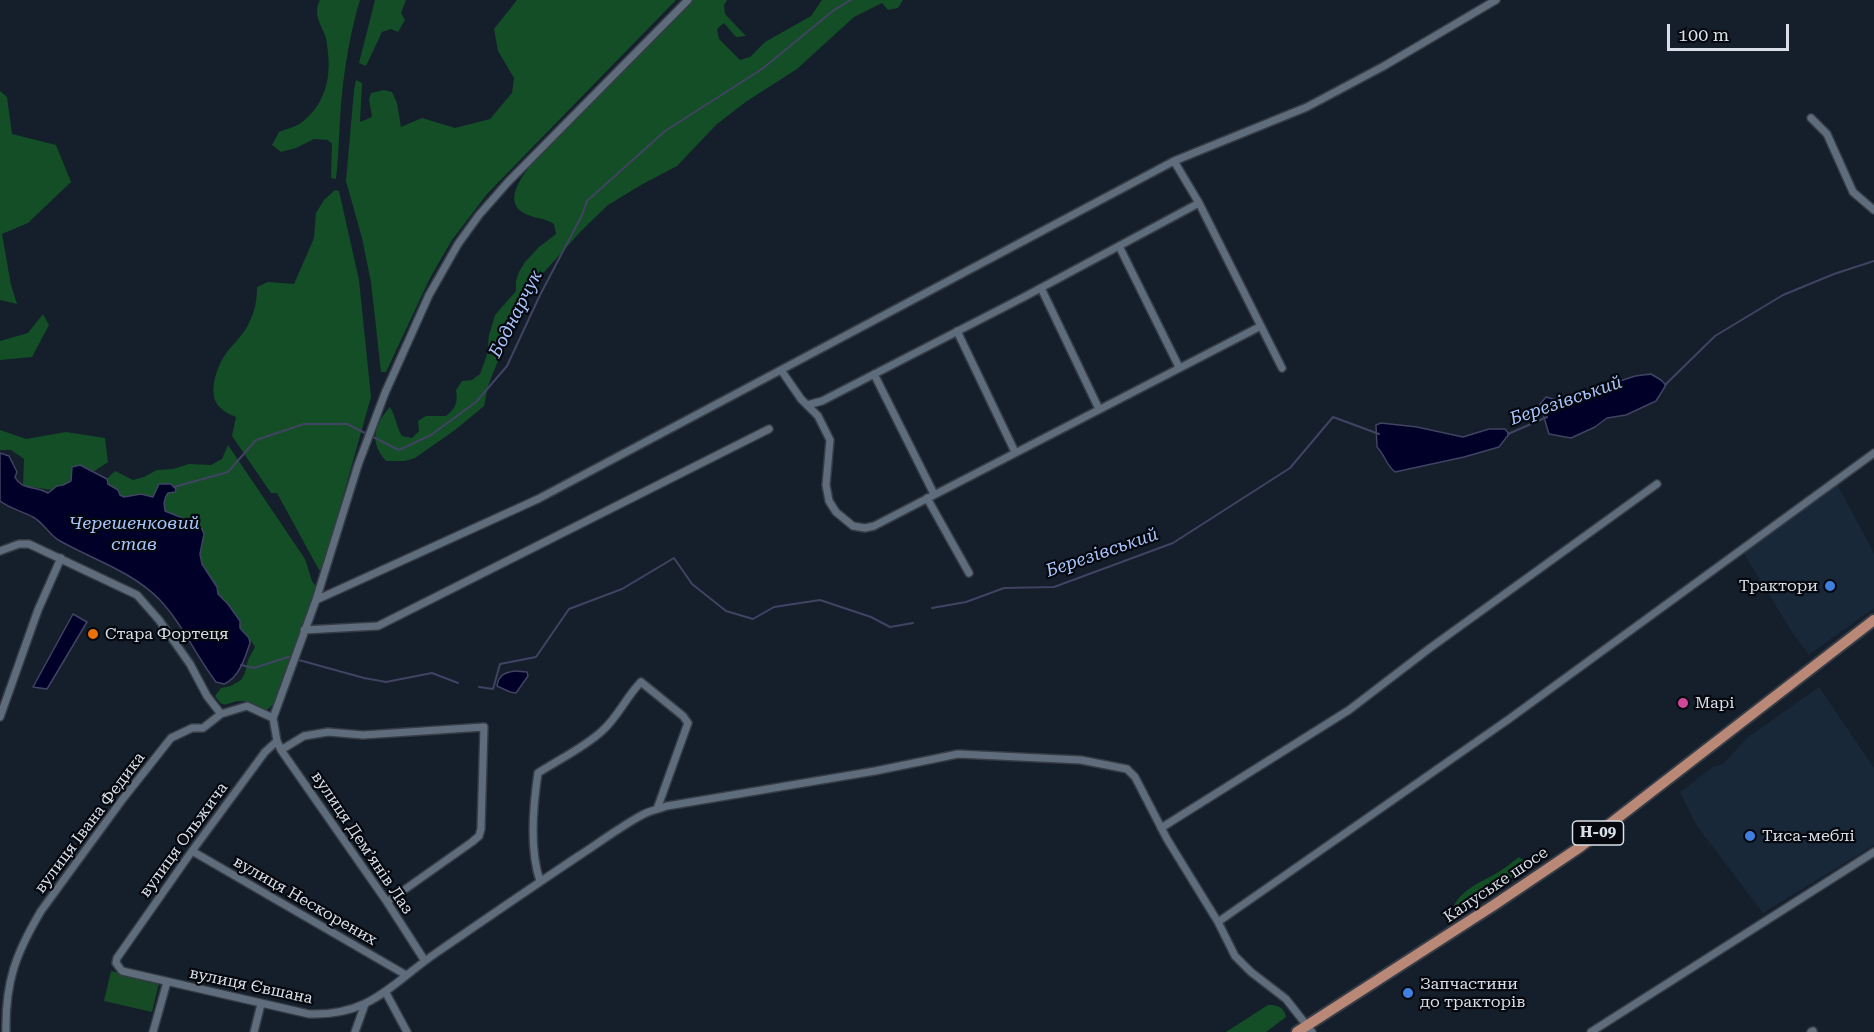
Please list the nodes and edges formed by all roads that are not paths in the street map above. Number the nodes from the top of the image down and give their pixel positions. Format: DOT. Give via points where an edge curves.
graph roads {
  1 [pos="688,0"];
  2 [pos="1496,0"];
  3 [pos="1811,118"];
  4 [pos="1174,161"];
  5 [pos="1199,203"];
  6 [pos="1874,210"];
  7 [pos="1119,246"];
  8 [pos="1041,288"];
  9 [pos="1261,326"];
  10 [pos="957,331"];
  11 [pos="1179,367"];
  12 [pos="1282,368"];
  13 [pos="780,370"];
  14 [pos="874,374"];
  15 [pos="807,405"];
  16 [pos="1099,409"];
  17 [pos="769,429"];
  18 [pos="1015,452"];
  19 [pos="1874,453"];
  20 [pos="1657,484"];
  21 [pos="934,494"];
  22 [pos="927,498"];
  23 [pos="0,551"];
  24 [pos="61,558"];
  25 [pos="969,573"];
  26 [pos="316,600"];
  27 [pos="1874,620"];
  28 [pos="304,630"];
  29 [pos="221,714"];
  30 [pos="0,717"];
  31 [pos="273,718"];
  32 [pos="277,741"];
  33 [pos="281,750"];
  34 [pos="657,809"];
  35 [pos="1161,828"];
  36 [pos="192,851"];
  37 [pos="1874,852"];
  38 [pos="540,881"];
  39 [pos="387,902"];
  40 [pos="1218,922"];
  41 [pos="117,958"];
  42 [pos="424,961"];
  43 [pos="406,975"];
  44 [pos="167,982"];
  45 [pos="386,993"];
  46 [pos="261,1004"];
  47 [pos="365,1004"];
  48 [pos="1310,1028"];
  49 [pos="6,1032"];
  50 [pos="153,1032"];
  51 [pos="254,1032"];
  52 [pos="355,1032"];
  53 [pos="407,1032"];
  54 [pos="1296,1032"];
  55 [pos="1591,1032"];
  1 -- 26 [label="street" via="479,215 458,244 429,295 385,393"];
  2 -- 4 [label="street" via="1306,107"];
  3 -- 6 [label="street" via="1827,134 1853,192"];
  4 -- 5 [label="street"];
  4 -- 13 [label="street"];
  5 -- 7 [label="street"];
  5 -- 9 [label="street"];
  7 -- 8 [label="street"];
  7 -- 11 [label="street"];
  8 -- 10 [label="street"];
  8 -- 16 [label="street"];
  9 -- 11 [label="street"];
  9 -- 12 [label="street"];
  10 -- 14 [label="street"];
  10 -- 18 [label="street"];
  11 -- 16 [label="street"];
  13 -- 15 [label="street"];
  13 -- 26 [label="street" via="538,499"];
  14 -- 15 [label="street"];
  14 -- 21 [label="street"];
  15 -- 22 [label="street" via="818,416 830,440 826,485 829,501 844,520 852,526 874,526"];
  16 -- 18 [label="street"];
  17 -- 28 [label="street" via="378,626"];
  18 -- 21 [label="street"];
  19 -- 40 [label="street" via="1509,719"];
  20 -- 35 [label="street" via="1348,710"];
  21 -- 22 [label="street"];
  22 -- 25 [label="street"];
  23 -- 24 [label="street" via="30,544"];
  24 -- 29 [label="street" via="137,595 159,620"];
  24 -- 30 [label="street"];
  26 -- 28 [label="street"];
  27 -- 48 [label="main road, Калуське шосе / Н-09" via="1580,847"];
  28 -- 31 [label="street"];
  29 -- 31 [label="street, вулиця Івана Федика" via="247,706"];
  29 -- 49 [label="street, вулиця Івана Федика" via="203,728 192,728 171,738 41,911 12,973"];
  31 -- 32 [label="street, вулиця Демʼянів Лаз"];
  32 -- 33 [label="street, вулиця Демʼянів Лаз"];
  32 -- 36 [label="street, вулиця Ольжича"];
  33 -- 39 [label="street, вулиця Демʼянів Лаз"];
  33 -- 39 [label="street" via="304,736 328,732 363,735 484,727 478,836"];
  34 -- 35 [label="street, вулиця Євшана" via="958,754 1081,760 1127,769 1136,777"];
  34 -- 38 [label="street, вулиця Євшана" via="643,814"];
  34 -- 38 [label="street" via="688,723 641,682 602,732 538,773 533,806 535,868"];
  35 -- 40 [label="street, вулиця Євшана"];
  36 -- 41 [label="street, вулиця Ольжича"];
  36 -- 43 [label="street, вулиця Нескорених"];
  37 -- 55 [label="street"];
  38 -- 42 [label="street, вулиця Євшана"];
  39 -- 42 [label="street, вулиця Демʼянів Лаз"];
  40 -- 48 [label="street, вулиця Євшана" via="1235,956 1286,999"];
  41 -- 44 [label="street, вулиця Євшана" via="122,971"];
  42 -- 43 [label="street, вулиця Євшана"];
  43 -- 45 [label="street, вулиця Євшана"];
  44 -- 46 [label="street, вулиця Євшана"];
  44 -- 50 [label="street"];
  45 -- 47 [label="street, вулиця Євшана"];
  45 -- 53 [label="street"];
  46 -- 47 [label="street, вулиця Євшана" via="328,1015"];
  46 -- 51 [label="street"];
  47 -- 52 [label="street"];
  48 -- 54 [label="main road, Калуське шосе / Н-09"];
}
